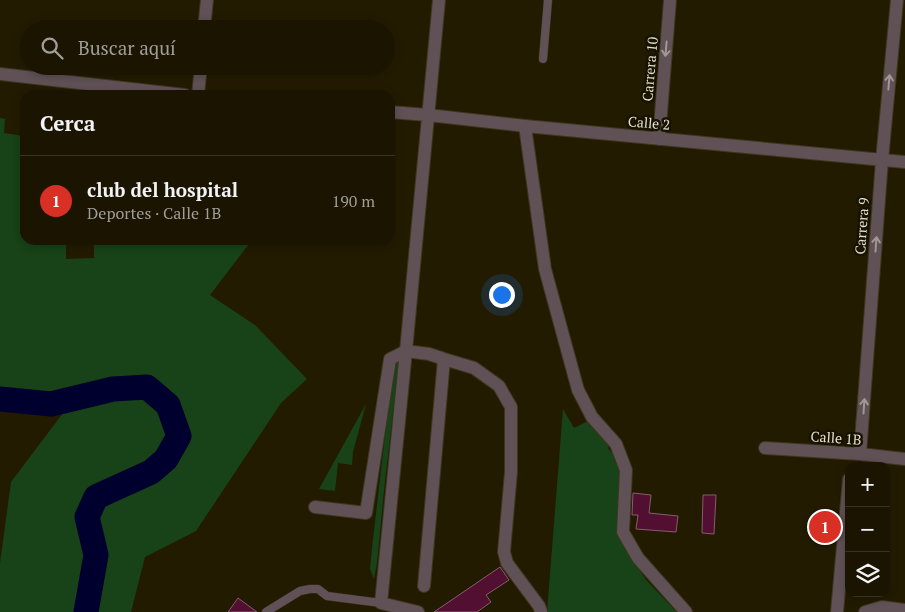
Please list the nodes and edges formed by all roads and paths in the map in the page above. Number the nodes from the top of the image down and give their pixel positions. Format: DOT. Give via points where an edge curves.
graph roads {
  1 [pos="207,0"];
  2 [pos="439,0"];
  3 [pos="548,0"];
  4 [pos="670,0"];
  5 [pos="896,0"];
  6 [pos="205,20"];
  7 [pos="543,59"];
  8 [pos="0,74"];
  9 [pos="199,75"];
  10 [pos="141,90"];
  11 [pos="198,90"];
  12 [pos="395,112"];
  13 [pos="428,115"];
  14 [pos="526,126"];
  15 [pos="659,139"];
  16 [pos="882,160"];
  17 [pos="905,162"];
  18 [pos="406,350"];
  19 [pos="444,360"];
  20 [pos="765,448"];
  21 [pos="854,458"];
  22 [pos="905,459"];
  23 [pos="315,506"];
  24 [pos="846,507"];
  25 [pos="424,586"];
  26 [pos="381,603"];
  27 [pos="395,609"];
  28 [pos="905,610"];
  29 [pos="266,612"];
  30 [pos="418,612"];
  31 [pos="541,612"];
  32 [pos="686,612"];
  33 [pos="837,612"];
  34 [pos="865,612"];
  1 -- 6 [label="street"];
  2 -- 13 [label="street"];
  3 -- 7 [label="lane"];
  4 -- 15 [label="street, Carrera 10, one-way"];
  16 -- 5 [label="street, Carrera 9, one-way"];
  8 -- 10 [label="street"];
  9 -- 11 [label="street"];
  12 -- 13 [label="street, Calle 2"];
  13 -- 14 [label="street, Calle 2"];
  13 -- 18 [label="street"];
  14 -- 15 [label="street, Calle 2"];
  14 -- 32 [label="street" via="545,269 578,390 592,417 616,444 626,470 623,532 638,558"];
  15 -- 16 [label="street, Calle 2"];
  16 -- 17 [label="street, Calle 2"];
  21 -- 16 [label="street, Carrera 9, one-way"];
  18 -- 19 [label="street"];
  18 -- 23 [label="street" via="390,359 366,513"];
  18 -- 26 [label="street"];
  19 -- 25 [label="street"];
  19 -- 31 [label="street" via="474,368 499,386 511,407 511,472 504,552 507,562"];
  20 -- 21 [label="street, Calle 1B"];
  21 -- 22 [label="street, Calle 1B"];
  24 -- 33 [label="street"];
  26 -- 27 [label="street"];
  26 -- 29 [label="lane" via="327,596 318,589 310,589"];
  27 -- 30 [label="street"];
  28 -- 34 [label="street" via="882,607"];
}
